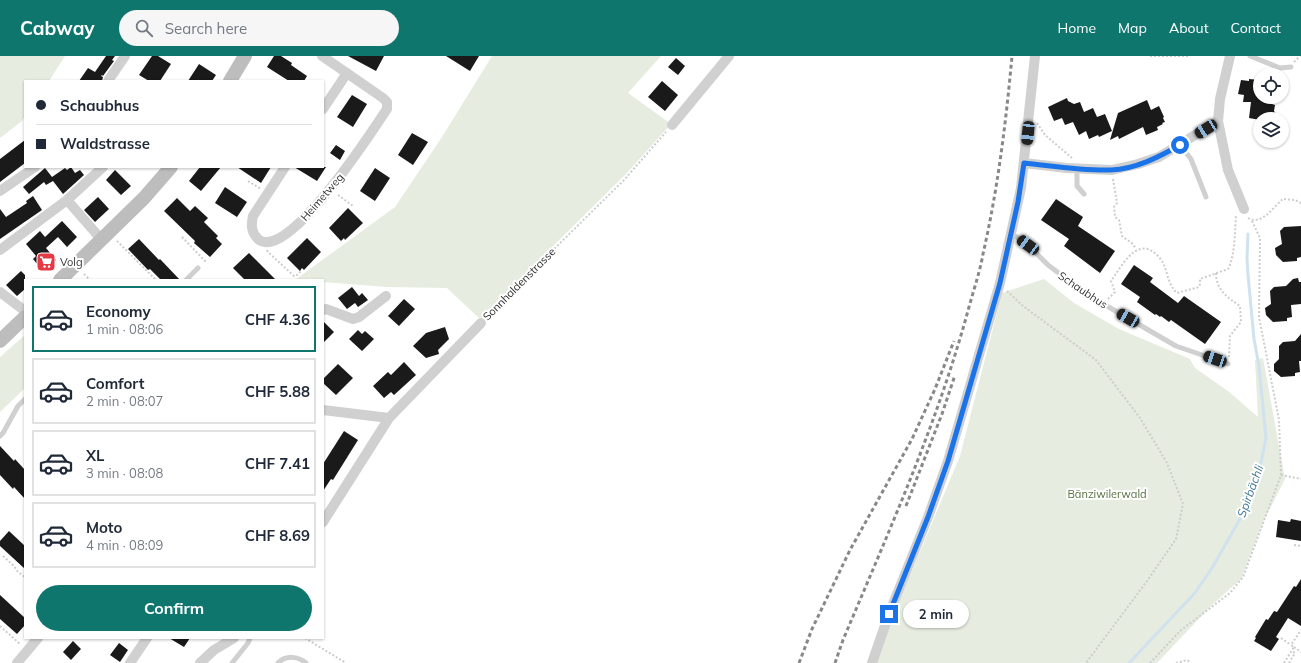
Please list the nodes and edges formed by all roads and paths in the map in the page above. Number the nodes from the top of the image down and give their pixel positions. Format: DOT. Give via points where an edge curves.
graph roads {
  1 [pos="125,56"];
  2 [pos="245,56"];
  3 [pos="322,56"];
  4 [pos="729,56"];
  5 [pos="1036,56"];
  6 [pos="1150,56"];
  7 [pos="1190,56"];
  8 [pos="1230,56"];
  9 [pos="1250,56"];
  10 [pos="1291,67"];
  11 [pos="347,73"];
  12 [pos="109,80"];
  13 [pos="231,80"];
  14 [pos="324,108"];
  15 [pos="1034,119"];
  16 [pos="1218,121"];
  17 [pos="672,125"];
  18 [pos="1180,145"];
  19 [pos="1024,163"];
  20 [pos="1075,164"];
  21 [pos="34,168"];
  22 [pos="102,168"];
  23 [pos="170,168"];
  24 [pos="284,168"];
  25 [pos="1113,175"];
  26 [pos="248,181"];
  27 [pos="330,189"];
  28 [pos="0,191"];
  29 [pos="268,194"];
  30 [pos="1084,194"];
  31 [pos="1206,197"];
  32 [pos="67,200"];
  33 [pos="1301,203"];
  34 [pos="353,206"];
  35 [pos="1244,210"];
  36 [pos="1252,221"];
  37 [pos="1011,233"];
  38 [pos="182,238"];
  39 [pos="101,239"];
  40 [pos="117,241"];
  41 [pos="266,242"];
  42 [pos="0,250"];
  43 [pos="1136,250"];
  44 [pos="198,268"];
  45 [pos="302,270"];
  46 [pos="1216,273"];
  47 [pos="84,274"];
  48 [pos="61,279"];
  49 [pos="89,279"];
  50 [pos="155,279"];
  51 [pos="187,279"];
  52 [pos="1000,283"];
  53 [pos="0,292"];
  54 [pos="386,296"];
  55 [pos="1104,305"];
  56 [pos="24,310"];
  57 [pos="324,310"];
  58 [pos="24,318"];
  59 [pos="481,323"];
  60 [pos="0,341"];
  61 [pos="1228,364"];
  62 [pos="24,400"];
  63 [pos="324,410"];
  64 [pos="389,418"];
  65 [pos="0,436"];
  66 [pos="1281,475"];
  67 [pos="1301,479"];
  68 [pos="324,520"];
  69 [pos="1294,545"];
  70 [pos="1301,546"];
  71 [pos="3,556"];
  72 [pos="12,557"];
  73 [pos="8,560"];
  74 [pos="24,576"];
  75 [pos="4,622"];
  76 [pos="0,626"];
  77 [pos="1301,630"];
  78 [pos="1281,638"];
  79 [pos="37,639"];
  80 [pos="146,639"];
  81 [pos="232,639"];
  82 [pos="250,639"];
  83 [pos="307,639"];
  84 [pos="1291,645"];
  85 [pos="1294,647"];
  86 [pos="28,650"];
  87 [pos="1292,651"];
  88 [pos="1301,652"];
  89 [pos="17,663"];
  90 [pos="130,663"];
  91 [pos="200,663"];
  92 [pos="232,663"];
  93 [pos="278,663"];
  94 [pos="306,663"];
  95 [pos="346,663"];
  96 [pos="872,663"];
  97 [pos="1086,663"];
  98 [pos="1150,663"];
  99 [pos="1176,663"];
  100 [pos="1191,663"];
  101 [pos="1284,663"];
  102 [pos="1289,663"];
  1 -- 12 [label="street"];
  2 -- 13 [label="street"];
  3 -- 11 [label="street, Heimetweg"];
  4 -- 17 [label="street"];
  5 -- 19 [label="street"];
  6 -- 7 [label="path"];
  8 -- 16 [label="street" via="1220,98"];
  9 -- 10 [label="lane" via="1280,68"];
  11 -- 14 [label="street"];
  11 -- 27 [label="street, Heimetweg" via="383,98 387,102 387,109"];
  15 -- 20 [label="path" via="1045,135"];
  16 -- 18 [label="street"];
  16 -- 35 [label="street" via="1228,170"];
  17 -- 59 [label="path, Sonnhaldenstrasse" via="624,180"];
  18 -- 20 [label="street" via="1159,157 1112,170"];
  18 -- 31 [label="lane" via="1191,159"];
  19 -- 20 [label="street"];
  19 -- 37 [label="street"];
  20 -- 30 [label="lane" via="1077,186"];
  21 -- 28 [label="street"];
  22 -- 32 [label="street"];
  23 -- 39 [label="street" via="144,198"];
  24 -- 29 [label="street"];
  25 -- 43 [label="path" via="1117,203 1114,207 1115,217 1119,220 1122,236 1134,244"];
  26 -- 29 [label="path"];
  27 -- 34 [label="path"];
  27 -- 41 [label="street, Heimetweg" via="304,219 279,239"];
  29 -- 41 [label="street" via="253,216 251,226 254,234"];
  32 -- 39 [label="street"];
  32 -- 42 [label="street"];
  33 -- 36 [label="path" via="1283,199 1261,219"];
  35 -- 36 [label="path" via="1246,217"];
  35 -- 46 [label="path" via="1236,215 1230,267"];
  36 -- 66 [label="path" via="1260,238 1259,317 1279,420"];
  37 -- 52 [label="street"];
  37 -- 55 [label="lane, Schaubhus" via="1028,245 1048,266"];
  38 -- 44 [label="path" via="206,261"];
  39 -- 48 [label="street"];
  40 -- 50 [label="path"];
  41 -- 45 [label="path" via="268,252 294,276"];
  43 -- 46 [label="path" via="1147,249 1156,253 1177,293 1199,287 1200,280"];
  43 -- 55 [label="path" via="1112,281 1115,292"];
  44 -- 51 [label="lane"];
  46 -- 61 [label="path" via="1224,295 1240,306 1241,322 1230,336"];
  47 -- 49 [label="path"];
  52 -- 96 [label="street" via="948,461"];
  52 -- 97 [label="path" via="1023,306 1096,360 1140,418 1167,463 1183,504 1176,538"];
  53 -- 56 [label="street"];
  54 -- 57 [label="street" via="353,319"];
  55 -- 61 [label="lane, Schaubhus" via="1176,346"];
  58 -- 60 [label="street"];
  59 -- 64 [label="street, Sonnhaldenstrasse"];
  62 -- 65 [label="lane"];
  63 -- 64 [label="street"];
  64 -- 68 [label="street, Sonnhaldenstrasse"];
  66 -- 67 [label="path"];
  66 -- 98 [label="path" via="1243,577 1230,593 1180,631"];
  69 -- 70 [label="path"];
  71 -- 73 [label="path"];
  72 -- 73 [label="path"];
  73 -- 74 [label="path"];
  75 -- 76 [label="path"];
  76 -- 86 [label="path"];
  77 -- 84 [label="path"];
  78 -- 84 [label="path"];
  79 -- 86 [label="street"];
  80 -- 90 [label="street"];
  81 -- 91 [label="street" via="214,650"];
  82 -- 92 [label="lane"];
  83 -- 95 [label="path"];
  84 -- 85 [label="path"];
  85 -- 87 [label="path"];
  85 -- 88 [label="path"];
  86 -- 89 [label="street"];
  87 -- 101 [label="path"];
  87 -- 102 [label="path" via="1295,653"];
  93 -- 94 [label="lane" via="289,657 301,659"];
  99 -- 100 [label="path" via="1187,660"];
}
